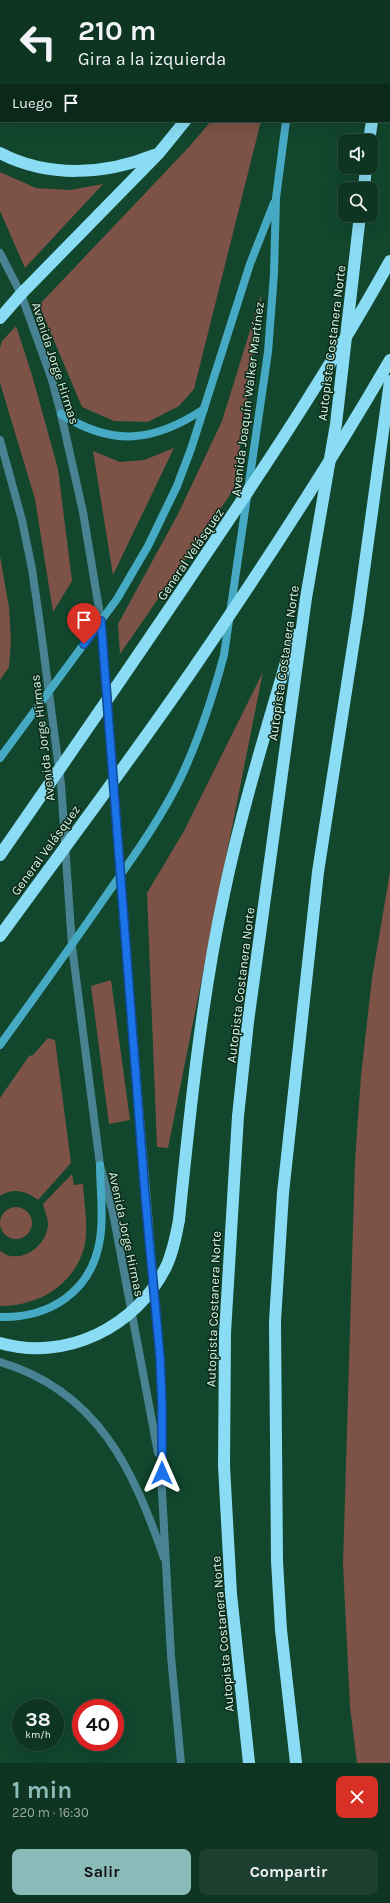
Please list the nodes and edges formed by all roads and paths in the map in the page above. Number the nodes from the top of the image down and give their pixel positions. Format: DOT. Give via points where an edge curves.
graph roads {
  1 [pos="184,122"];
  2 [pos="286,122"];
  3 [pos="372,122"];
  4 [pos="370,134"];
  5 [pos="0,153"];
  6 [pos="159,153"];
  7 [pos="276,198"];
  8 [pos="359,222"];
  9 [pos="0,254"];
  10 [pos="390,261"];
  11 [pos="20,294"];
  12 [pos="0,318"];
  13 [pos="390,360"];
  14 [pos="390,381"];
  15 [pos="204,409"];
  16 [pos="61,414"];
  17 [pos="0,440"];
  18 [pos="306,598"];
  19 [pos="101,621"];
  20 [pos="49,689"];
  21 [pos="0,758"];
  22 [pos="0,855"];
  23 [pos="120,876"];
  24 [pos="0,936"];
  25 [pos="72,946"];
  26 [pos="0,1046"];
  27 [pos="100,1165"];
  28 [pos="0,1317"];
  29 [pos="0,1343"];
  30 [pos="0,1362"];
  31 [pos="162,1473"];
  32 [pos="168,1568"];
  33 [pos="181,1763"];
  34 [pos="249,1763"];
  35 [pos="296,1763"];
  1 -- 6 [label="highway"];
  2 -- 7 [label="main road, Avenida Joaquín Walker Martínez"];
  3 -- 4 [label="highway"];
  5 -- 6 [label="highway" via="35,167 76,171 119,167"];
  6 -- 11 [label="highway"];
  7 -- 15 [label="main road, Avenida Joaquín Walker Martínez" via="250,264"];
  7 -- 23 [label="main road, Avenida Joaquín Walker Martínez" via="268,352 224,655 207,714 182,776 159,817"];
  8 -- 18 [label="highway, Autopista Costanera Norte" via="336,424"];
  9 -- 11 [label="street, Avenida Jorge Hirmas"];
  10 -- 22 [label="highway, General Velásquez, bridge" via="283,440"];
  11 -- 12 [label="highway"];
  11 -- 16 [label="street, Avenida Jorge Hirmas" via="52,380"];
  13 -- 24 [label="highway, General Velásquez, bridge" via="288,527 190,674"];
  14 -- 35 [label="highway" via="358,614 318,872 283,1193 275,1321 277,1561 281,1630"];
  15 -- 16 [label="main road" via="177,425 136,437 93,431"];
  15 -- 19 [label="main road, Avenida Joaquín Walker Martínez" via="191,450 165,514 131,577"];
  16 -- 19 [label="street, Avenida Jorge Hirmas" via="83,512"];
  17 -- 20 [label="street, Avenida Jorge Hirmas" via="22,520 32,569"];
  18 -- 29 [label="highway, bridge" via="238,830 223,895 203,1012 179,1220 175,1243 166,1266 139,1305 121,1321 100,1333 54,1347 30,1348"];
  18 -- 34 [label="highway, Autopista Costanera Norte" via="248,1022 238,1116 226,1295 224,1466 227,1528 237,1661"];
  19 -- 20 [label="main road, Avenida Joaquín Walker Martínez"];
  19 -- 23 [label="street, Avenida Jorge Hirmas"];
  20 -- 21 [label="main road, Avenida Joaquín Walker Martínez"];
  20 -- 25 [label="street, Avenida Jorge Hirmas" via="61,784"];
  23 -- 25 [label="main road, Avenida Joaquín Walker Martínez"];
  23 -- 31 [label="street, Avenida Jorge Hirmas" via="160,1357"];
  25 -- 26 [label="main road, Avenida Joaquín Walker Martínez"];
  25 -- 27 [label="street, Avenida Jorge Hirmas"];
  27 -- 28 [label="main road" via="100,1238 89,1272 79,1286 51,1308 18,1318"];
  27 -- 31 [label="street, Avenida Jorge Hirmas" via="113,1213"];
  30 -- 32 [label="street" via="23,1370 59,1390 106,1433 116,1447 149,1514"];
  31 -- 32 [label="street"];
  32 -- 33 [label="street"];
}
